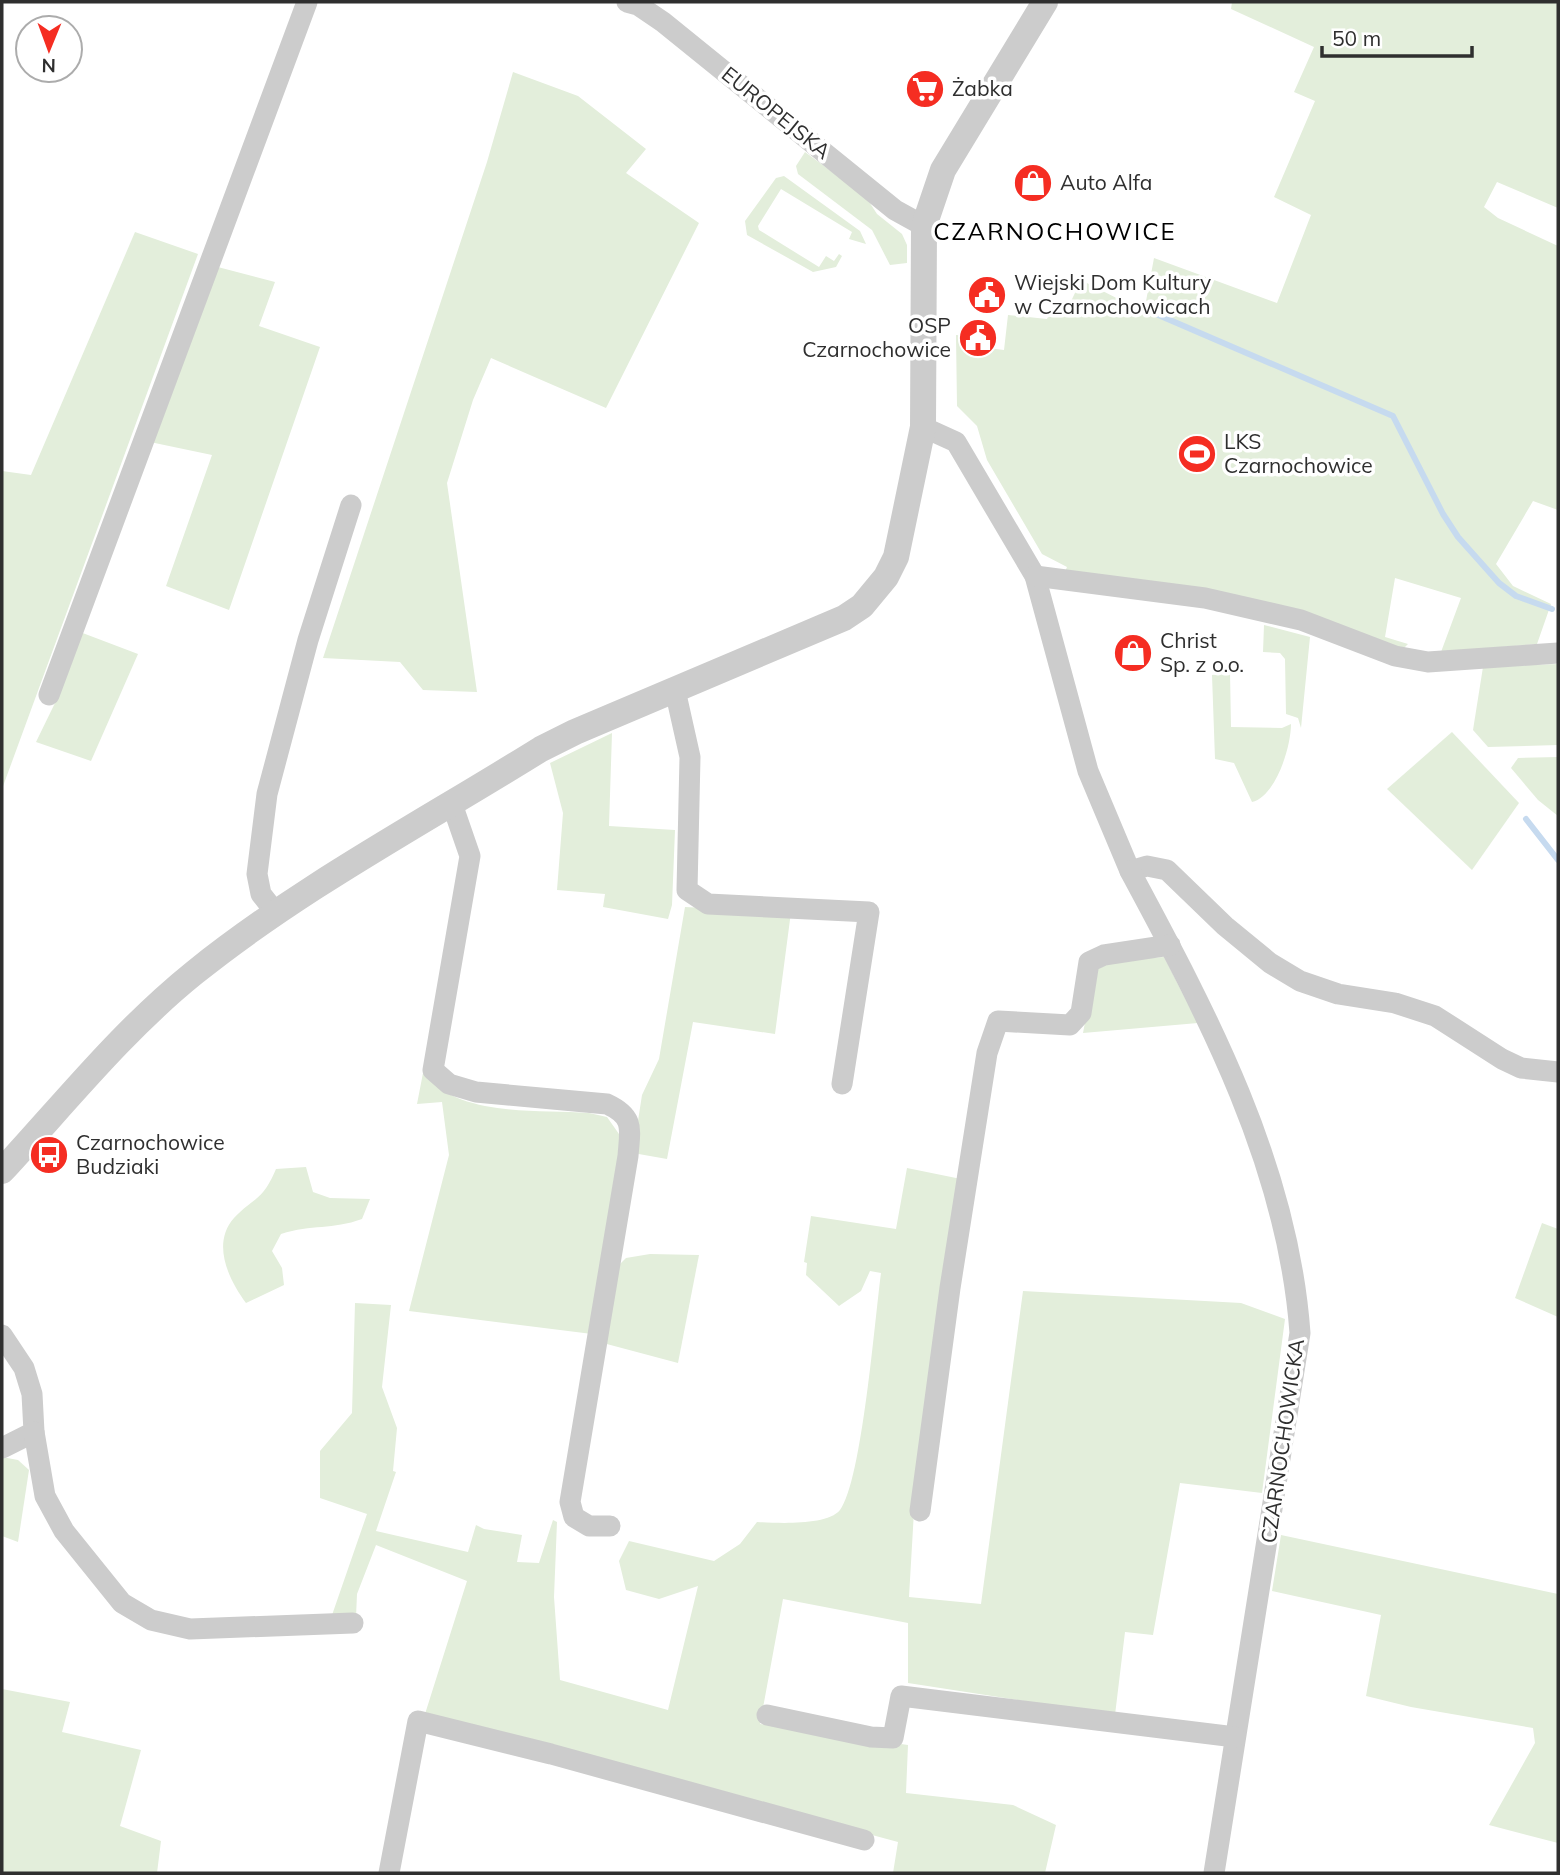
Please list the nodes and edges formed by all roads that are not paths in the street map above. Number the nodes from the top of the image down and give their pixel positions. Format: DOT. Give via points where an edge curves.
graph roads {
  1 [pos="307,2"];
  2 [pos="627,2"];
  3 [pos="1045,2"];
  4 [pos="924,226"];
  5 [pos="923,427"];
  6 [pos="351,505"];
  7 [pos="1035,576"];
  8 [pos="1558,653"];
  9 [pos="675,690"];
  10 [pos="49,695"];
  11 [pos="452,804"];
  12 [pos="1130,871"];
  13 [pos="276,913"];
  14 [pos="1170,945"];
  15 [pos="1558,1072"];
  16 [pos="842,1084"];
  17 [pos="2,1171"];
  18 [pos="2,1335"];
  19 [pos="34,1432"];
  20 [pos="2,1448"];
  21 [pos="920,1511"];
  22 [pos="610,1526"];
  23 [pos="353,1623"];
  24 [pos="767,1715"];
  25 [pos="1236,1737"];
  26 [pos="864,1840"];
  27 [pos="389,1873"];
  28 [pos="1214,1873"];
  1 -- 10 [label="street"];
  2 -- 4 [label="street, EUROPEJSKA" via="663,22 895,210"];
  3 -- 4 [label="street" via="943,170"];
  4 -- 5 [label="street"];
  5 -- 7 [label="street, CZARNOCHOWICKA" via="956,442"];
  5 -- 9 [label="street" via="896,557 862,606 790,643"];
  6 -- 13 [label="street" via="267,794 257,874 261,894"];
  7 -- 8 [label="street" via="1205,598 1301,620 1395,656 1428,662"];
  7 -- 12 [label="street, CZARNOCHOWICKA" via="1088,771"];
  9 -- 11 [label="street" via="563,738"];
  9 -- 16 [label="street" via="690,757 687,890 708,904 869,912"];
  11 -- 13 [label="street"];
  11 -- 22 [label="street" via="470,856 433,1070 449,1084 475,1092 607,1104 622,1111 630,1124 570,1502 574,1517 589,1526"];
  12 -- 14 [label="street, CZARNOCHOWICKA"];
  12 -- 15 [label="street" via="1147,866 1167,870 1225,926 1300,981 1435,1016 1521,1068"];
  13 -- 17 [label="street" via="168,996"];
  14 -- 21 [label="street" via="1104,955 1089,962 1081,1013 1070,1026 998,1021 982,1080"];
  14 -- 25 [label="street, CZARNOCHOWICKA" via="1262,1147 1282,1214 1297,1296 1300,1333"];
  18 -- 19 [label="street" via="24,1368 32,1394"];
  19 -- 20 [label="street"];
  19 -- 23 [label="street" via="45,1496 64,1531 122,1603 151,1620 190,1629"];
  24 -- 25 [label="street" via="893,1738 901,1696"];
  25 -- 28 [label="street, CZARNOCHOWICKA"];
  26 -- 27 [label="street" via="418,1721"];
}
